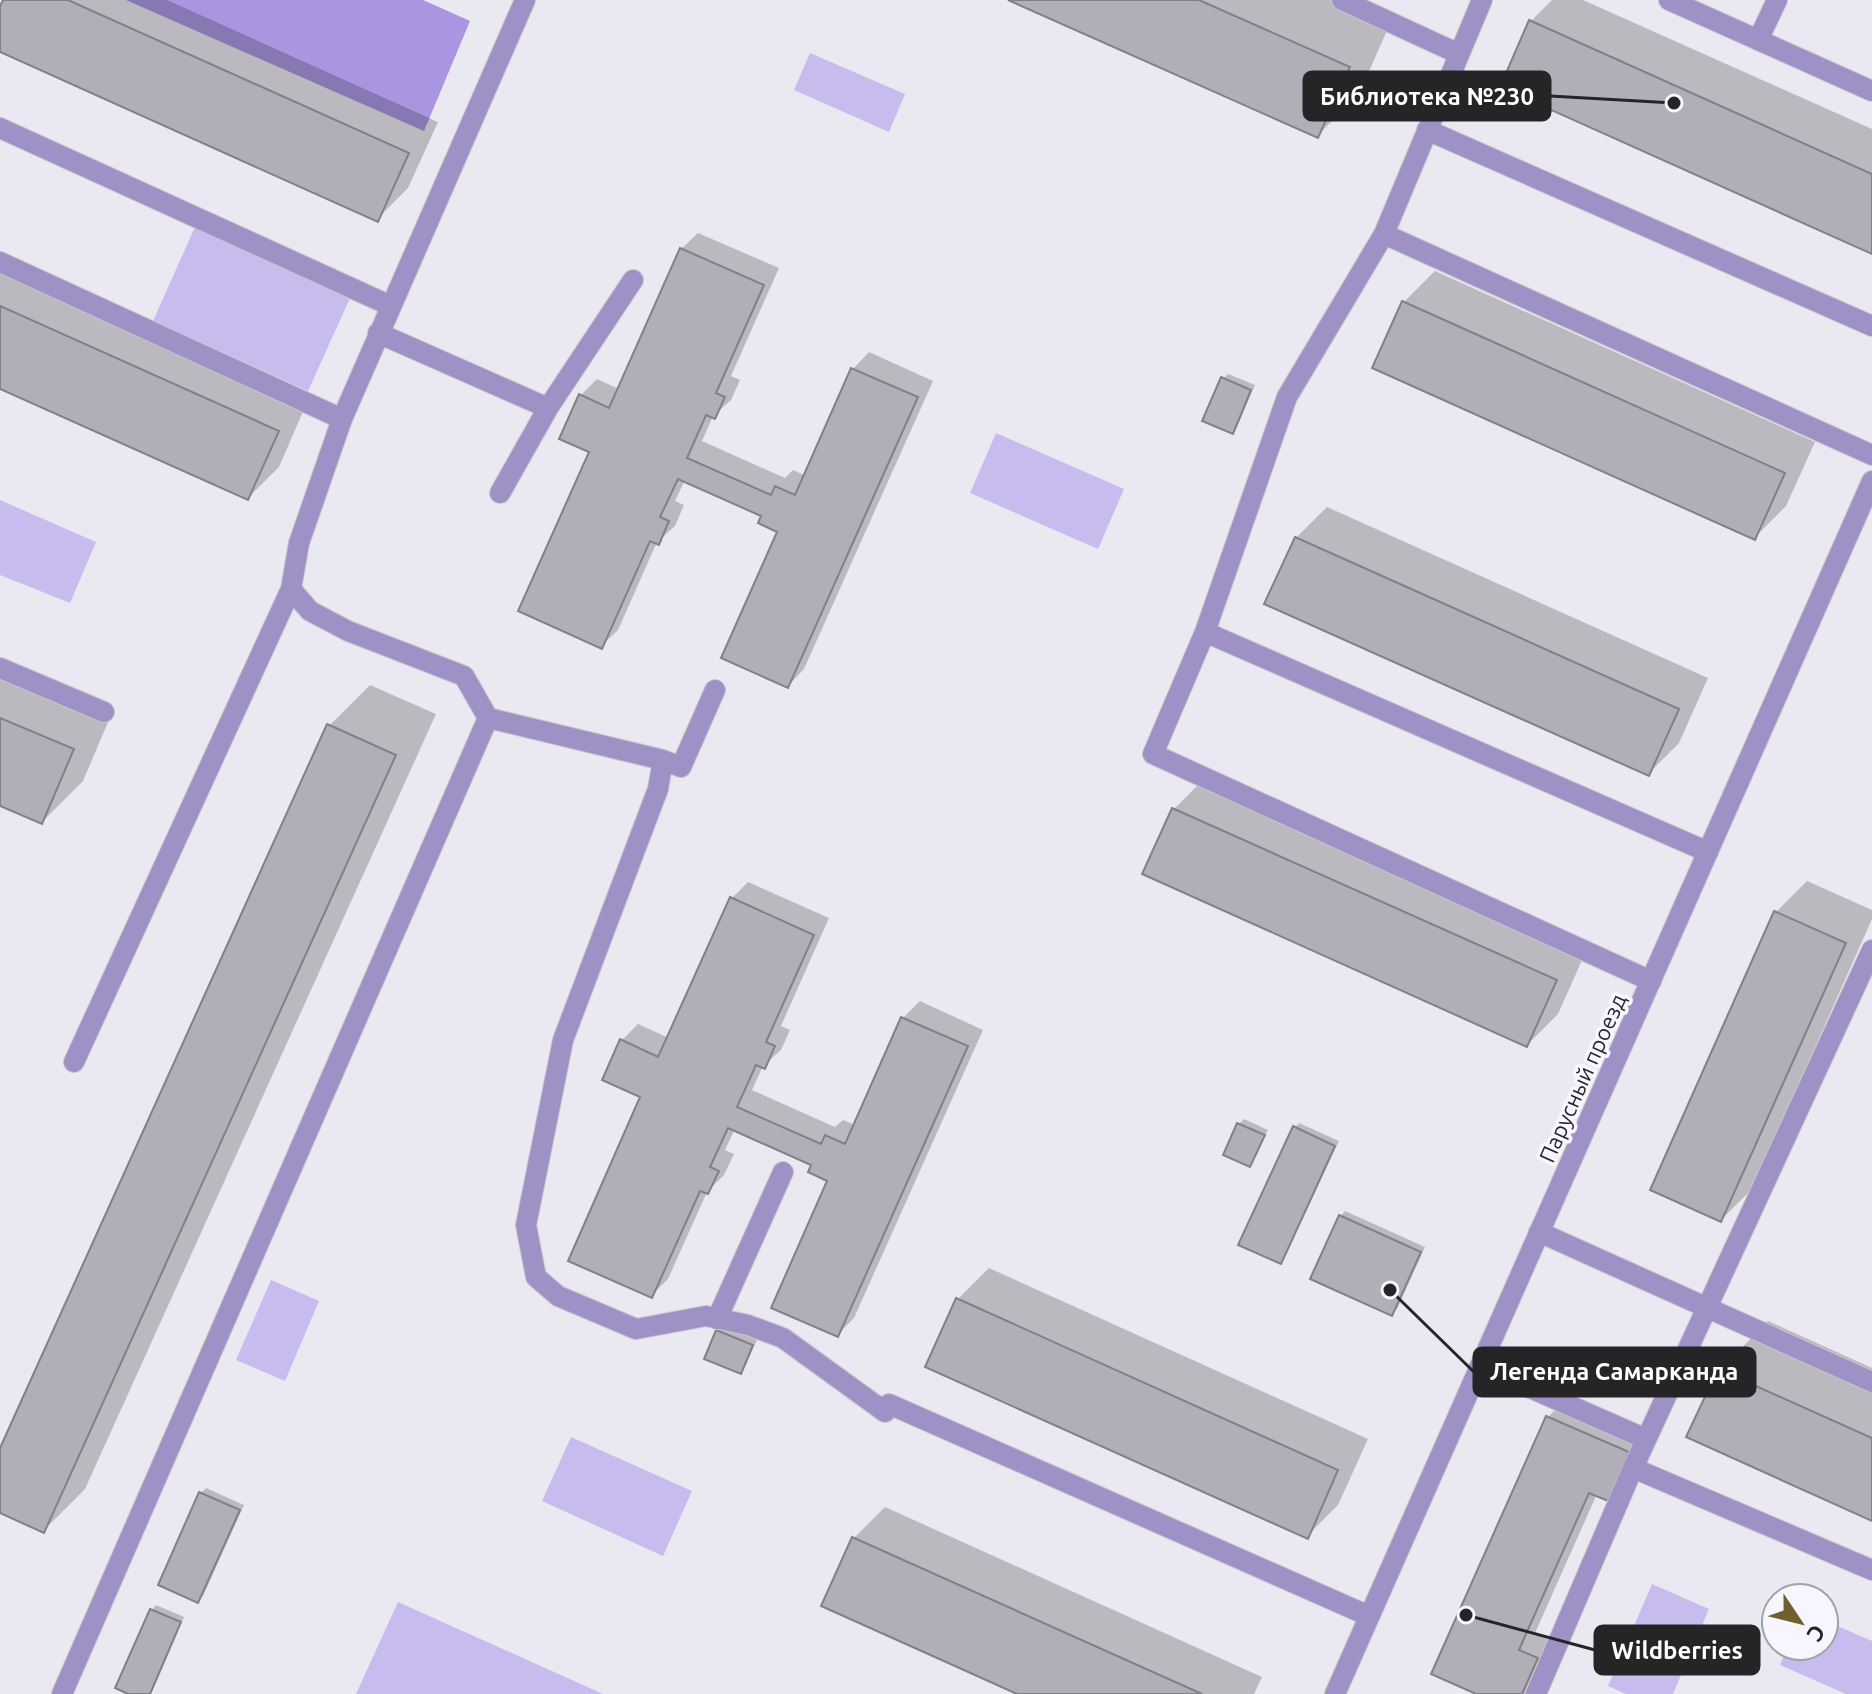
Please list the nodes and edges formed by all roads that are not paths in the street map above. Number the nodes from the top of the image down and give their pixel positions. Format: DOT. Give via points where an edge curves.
graph roads {
  1 [pos="525,0"];
  2 [pos="1342,0"];
  3 [pos="1482,0"];
  4 [pos="1669,0"];
  5 [pos="1777,0"];
  6 [pos="1758,40"];
  7 [pos="1459,54"];
  8 [pos="1872,91"];
  9 [pos="0,128"];
  10 [pos="1427,130"];
  11 [pos="1384,234"];
  12 [pos="0,262"];
  13 [pos="633,280"];
  14 [pos="391,306"];
  15 [pos="1872,326"];
  16 [pos="378,333"];
  17 [pos="548,408"];
  18 [pos="342,419"];
  19 [pos="1872,455"];
  20 [pos="1872,481"];
  21 [pos="500,493"];
  22 [pos="291,589"];
  23 [pos="1205,632"];
  24 [pos="0,668"];
  25 [pos="715,690"];
  26 [pos="104,712"];
  27 [pos="488,718"];
  28 [pos="663,760"];
  29 [pos="1708,852"];
  30 [pos="1872,950"];
  31 [pos="1651,981"];
  32 [pos="74,1062"];
  33 [pos="783,1172"];
  34 [pos="1539,1232"];
  35 [pos="1706,1307"];
  36 [pos="717,1319"];
  37 [pos="1480,1366"];
  38 [pos="1872,1382"];
  39 [pos="1646,1439"];
  40 [pos="1633,1468"];
  41 [pos="1872,1570"];
  42 [pos="1369,1616"];
  43 [pos="62,1694"];
  44 [pos="1335,1694"];
  45 [pos="1536,1694"];
  1 -- 14 [label="street"];
  2 -- 7 [label="street"];
  3 -- 7 [label="street"];
  4 -- 6 [label="street"];
  5 -- 6 [label="street"];
  6 -- 8 [label="street"];
  7 -- 10 [label="street"];
  9 -- 14 [label="street"];
  10 -- 11 [label="street"];
  10 -- 15 [label="street"];
  11 -- 19 [label="street"];
  11 -- 23 [label="street" via="1287,397"];
  12 -- 18 [label="street"];
  13 -- 17 [label="street"];
  14 -- 16 [label="street"];
  16 -- 17 [label="street"];
  16 -- 18 [label="street"];
  17 -- 21 [label="street"];
  18 -- 22 [label="street" via="299,543"];
  20 -- 29 [label="street, Парусный проезд"];
  22 -- 27 [label="street" via="310,611 348,631 464,676"];
  22 -- 32 [label="street"];
  23 -- 29 [label="street"];
  23 -- 31 [label="street" via="1153,754"];
  24 -- 26 [label="street"];
  25 -- 28 [label="street" via="681,767"];
  27 -- 28 [label="street"];
  27 -- 43 [label="street"];
  28 -- 36 [label="street" via="658,789 563,1040 526,1225 536,1277 558,1296 636,1329 706,1316"];
  29 -- 31 [label="street, Парусный проезд"];
  30 -- 35 [label="street"];
  31 -- 34 [label="street, Парусный проезд"];
  33 -- 36 [label="street"];
  34 -- 35 [label="street"];
  34 -- 37 [label="street, Парусный проезд"];
  35 -- 38 [label="street"];
  35 -- 39 [label="street"];
  36 -- 42 [label="street" via="783,1338 887,1408"];
  37 -- 39 [label="street"];
  37 -- 42 [label="street, Парусный проезд"];
  39 -- 40 [label="street"];
  40 -- 41 [label="street"];
  40 -- 45 [label="street"];
  42 -- 44 [label="street, Парусный проезд"];
}
